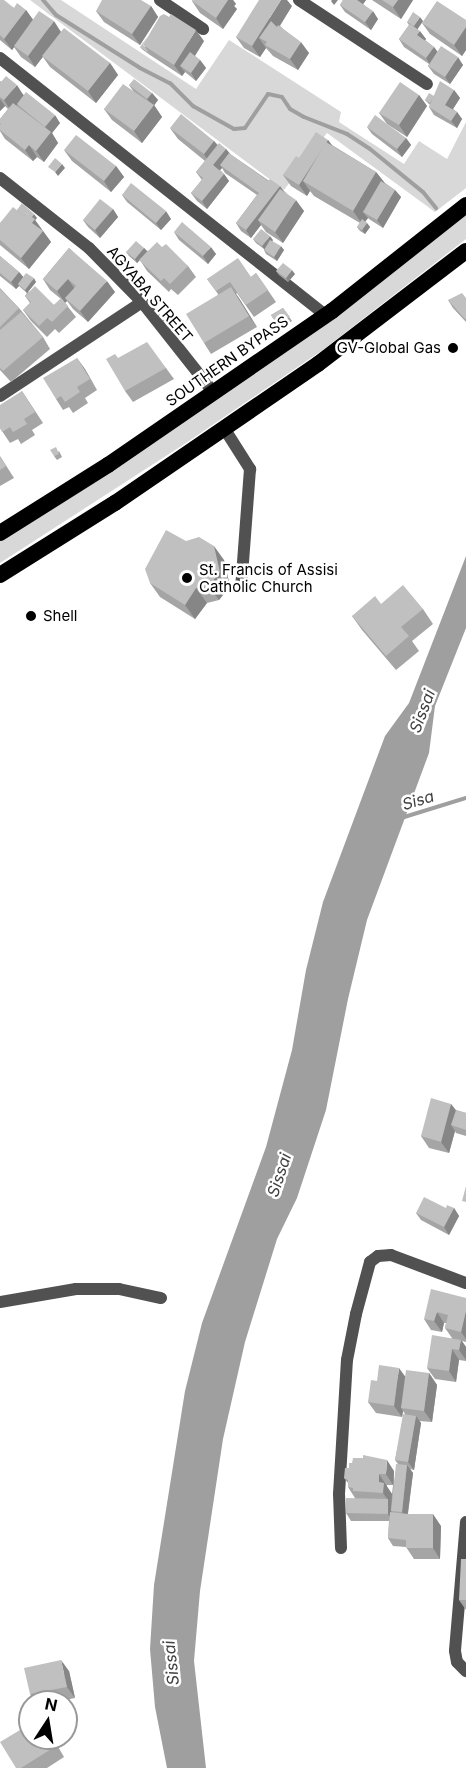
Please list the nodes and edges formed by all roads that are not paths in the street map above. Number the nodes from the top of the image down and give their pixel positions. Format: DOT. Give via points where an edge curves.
graph roads {
  1 [pos="160,0"];
  2 [pos="299,0"];
  3 [pos="203,29"];
  4 [pos="0,58"];
  5 [pos="426,84"];
  6 [pos="0,178"];
  7 [pos="466,205"];
  8 [pos="466,251"];
  9 [pos="142,302"];
  10 [pos="325,315"];
  11 [pos="213,392"];
  12 [pos="0,396"];
  13 [pos="224,428"];
  14 [pos="0,533"];
  15 [pos="0,576"];
  16 [pos="241,588"];
  17 [pos="466,1282"];
  18 [pos="161,1298"];
  19 [pos="0,1302"];
  20 [pos="466,1522"];
  21 [pos="341,1548"];
  22 [pos="466,1671"];
  1 -- 3 [label="street"];
  2 -- 5 [label="street"];
  4 -- 10 [label="street"];
  6 -- 9 [label="street, AGYABA STREET" via="89,248"];
  7 -- 10 [label="highway, SOUTHERN BYPASS"];
  8 -- 13 [label="highway" via="318,364"];
  9 -- 11 [label="street, AGYABA STREET"];
  9 -- 12 [label="street"];
  10 -- 11 [label="highway, SOUTHERN BYPASS"];
  11 -- 14 [label="highway, SOUTHERN BYPASS"];
  13 -- 15 [label="highway"];
  13 -- 16 [label="street" via="249,469"];
  17 -- 21 [label="street" via="391,1255 378,1256 370,1262 347,1360 339,1494"];
  18 -- 19 [label="street" via="119,1289 76,1289"];
  20 -- 22 [label="street" via="455,1651 457,1662"];
}
